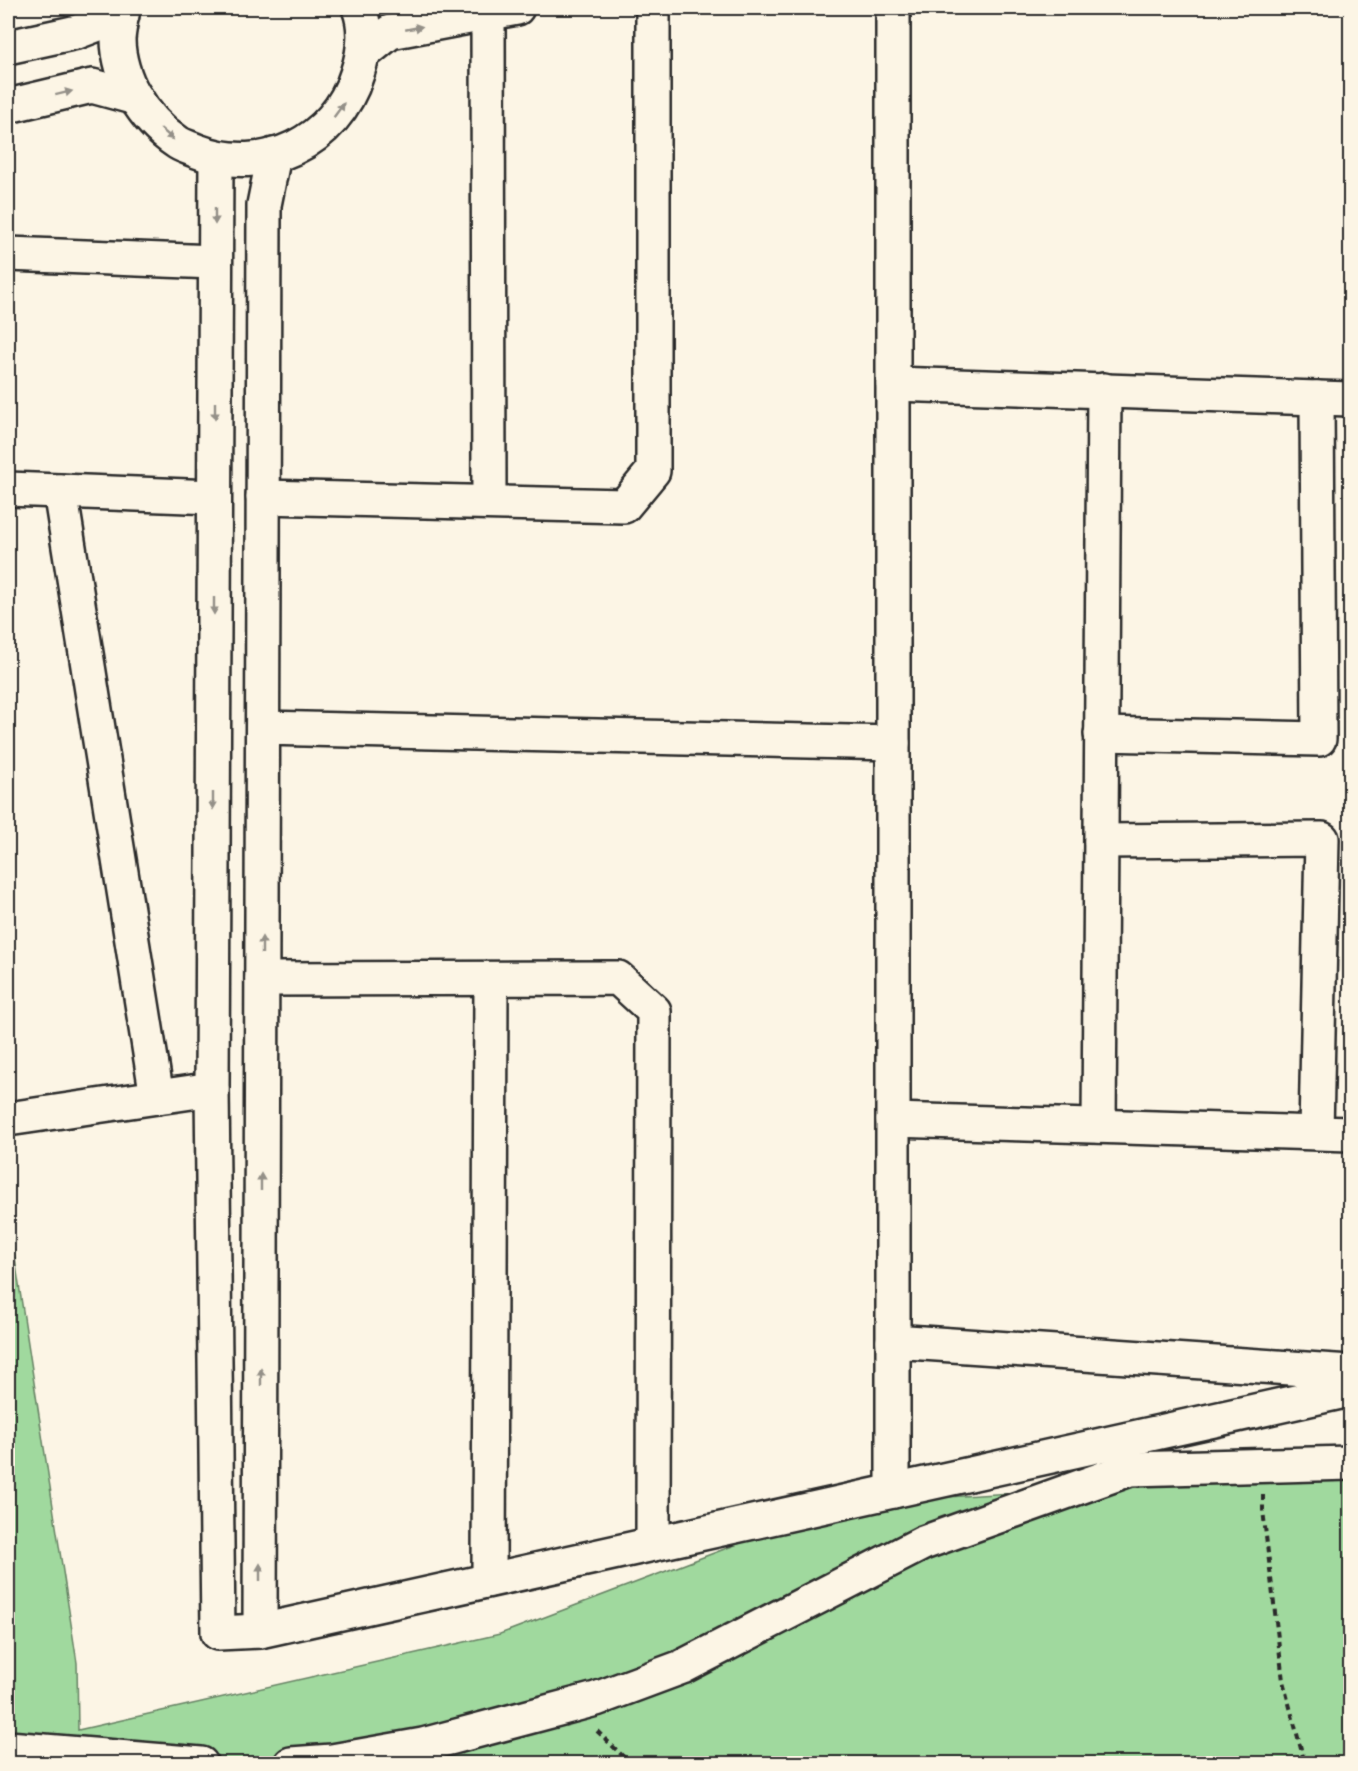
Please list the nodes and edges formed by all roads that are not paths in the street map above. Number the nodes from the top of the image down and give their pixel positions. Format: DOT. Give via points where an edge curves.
graph roads {
  1 [pos="359,8"];
  2 [pos="653,8"];
  3 [pos="893,8"];
  4 [pos="503,10"];
  5 [pos="122,11"];
  6 [pos="8,48"];
  7 [pos="363,54"];
  8 [pos="136,98"];
  9 [pos="8,106"];
  10 [pos="274,155"];
  11 [pos="216,158"];
  12 [pos="8,254"];
  13 [pos="215,262"];
  14 [pos="893,384"];
  15 [pos="1104,390"];
  16 [pos="1317,398"];
  17 [pos="1350,399"];
  18 [pos="8,489"];
  19 [pos="60,491"];
  20 [pos="214,497"];
  21 [pos="263,497"];
  22 [pos="489,502"];
  23 [pos="263,728"];
  24 [pos="1101,734"];
  25 [pos="893,743"];
  26 [pos="1101,841"];
  27 [pos="262,979"];
  28 [pos="491,979"];
  29 [pos="212,1089"];
  30 [pos="156,1097"];
  31 [pos="8,1119"];
  32 [pos="893,1120"];
  33 [pos="1099,1126"];
  34 [pos="1316,1132"];
  35 [pos="1350,1134"];
  36 [pos="893,1341"];
  37 [pos="1350,1372"];
  38 [pos="1350,1390"];
  39 [pos="1350,1463"];
  40 [pos="893,1491"];
  41 [pos="653,1544"];
  42 [pos="489,1580"];
  43 [pos="260,1630"];
  44 [pos="8,1748"];
  45 [pos="201,1764"];
  46 [pos="291,1764"];
  1 -- 7 [label="street"];
  2 -- 22 [label="street" via="653,471 624,506"];
  3 -- 14 [label="street"];
  7 -- 4 [label="street, one-way" via="390,32"];
  4 -- 22 [label="street"];
  5 -- 6 [label="street" via="78,32"];
  5 -- 8 [label="street" via="118,41 126,81"];
  10 -- 7 [label="street, one-way" via="295,149 328,126 351,93"];
  9 -- 8 [label="street, one-way" via="92,86"];
  8 -- 11 [label="street, one-way" via="147,116 178,143"];
  10 -- 11 [label="street" via="256,160"];
  10 -- 21 [label="street" via="264,205"];
  11 -- 13 [label="street, one-way"];
  12 -- 13 [label="street"];
  13 -- 20 [label="street, one-way"];
  14 -- 15 [label="street"];
  14 -- 25 [label="street"];
  15 -- 16 [label="street"];
  15 -- 24 [label="street"];
  16 -- 17 [label="street"];
  16 -- 24 [label="street" via="1319,739"];
  18 -- 19 [label="street"];
  19 -- 20 [label="street"];
  19 -- 30 [label="street"];
  20 -- 29 [label="street, one-way"];
  21 -- 22 [label="street"];
  21 -- 23 [label="street"];
  23 -- 25 [label="street"];
  27 -- 23 [label="street, one-way"];
  24 -- 26 [label="street"];
  25 -- 32 [label="street"];
  26 -- 33 [label="street"];
  26 -- 34 [label="street" via="1322,839"];
  27 -- 28 [label="street"];
  43 -- 27 [label="street, one-way"];
  28 -- 41 [label="street" via="618,978 654,1011"];
  28 -- 42 [label="street"];
  29 -- 30 [label="street"];
  29 -- 43 [label="street" via="219,1633"];
  30 -- 31 [label="street"];
  32 -- 33 [label="street"];
  32 -- 36 [label="street"];
  33 -- 34 [label="street"];
  34 -- 35 [label="street"];
  36 -- 37 [label="street"];
  36 -- 40 [label="street"];
  38 -- 40 [label="street"];
  39 -- 46 [label="street" via="1130,1468 923,1543 682,1667 596,1700 423,1744 332,1761"];
  40 -- 41 [label="street"];
  41 -- 42 [label="street"];
  42 -- 43 [label="street"];
  44 -- 45 [label="street"];
}
